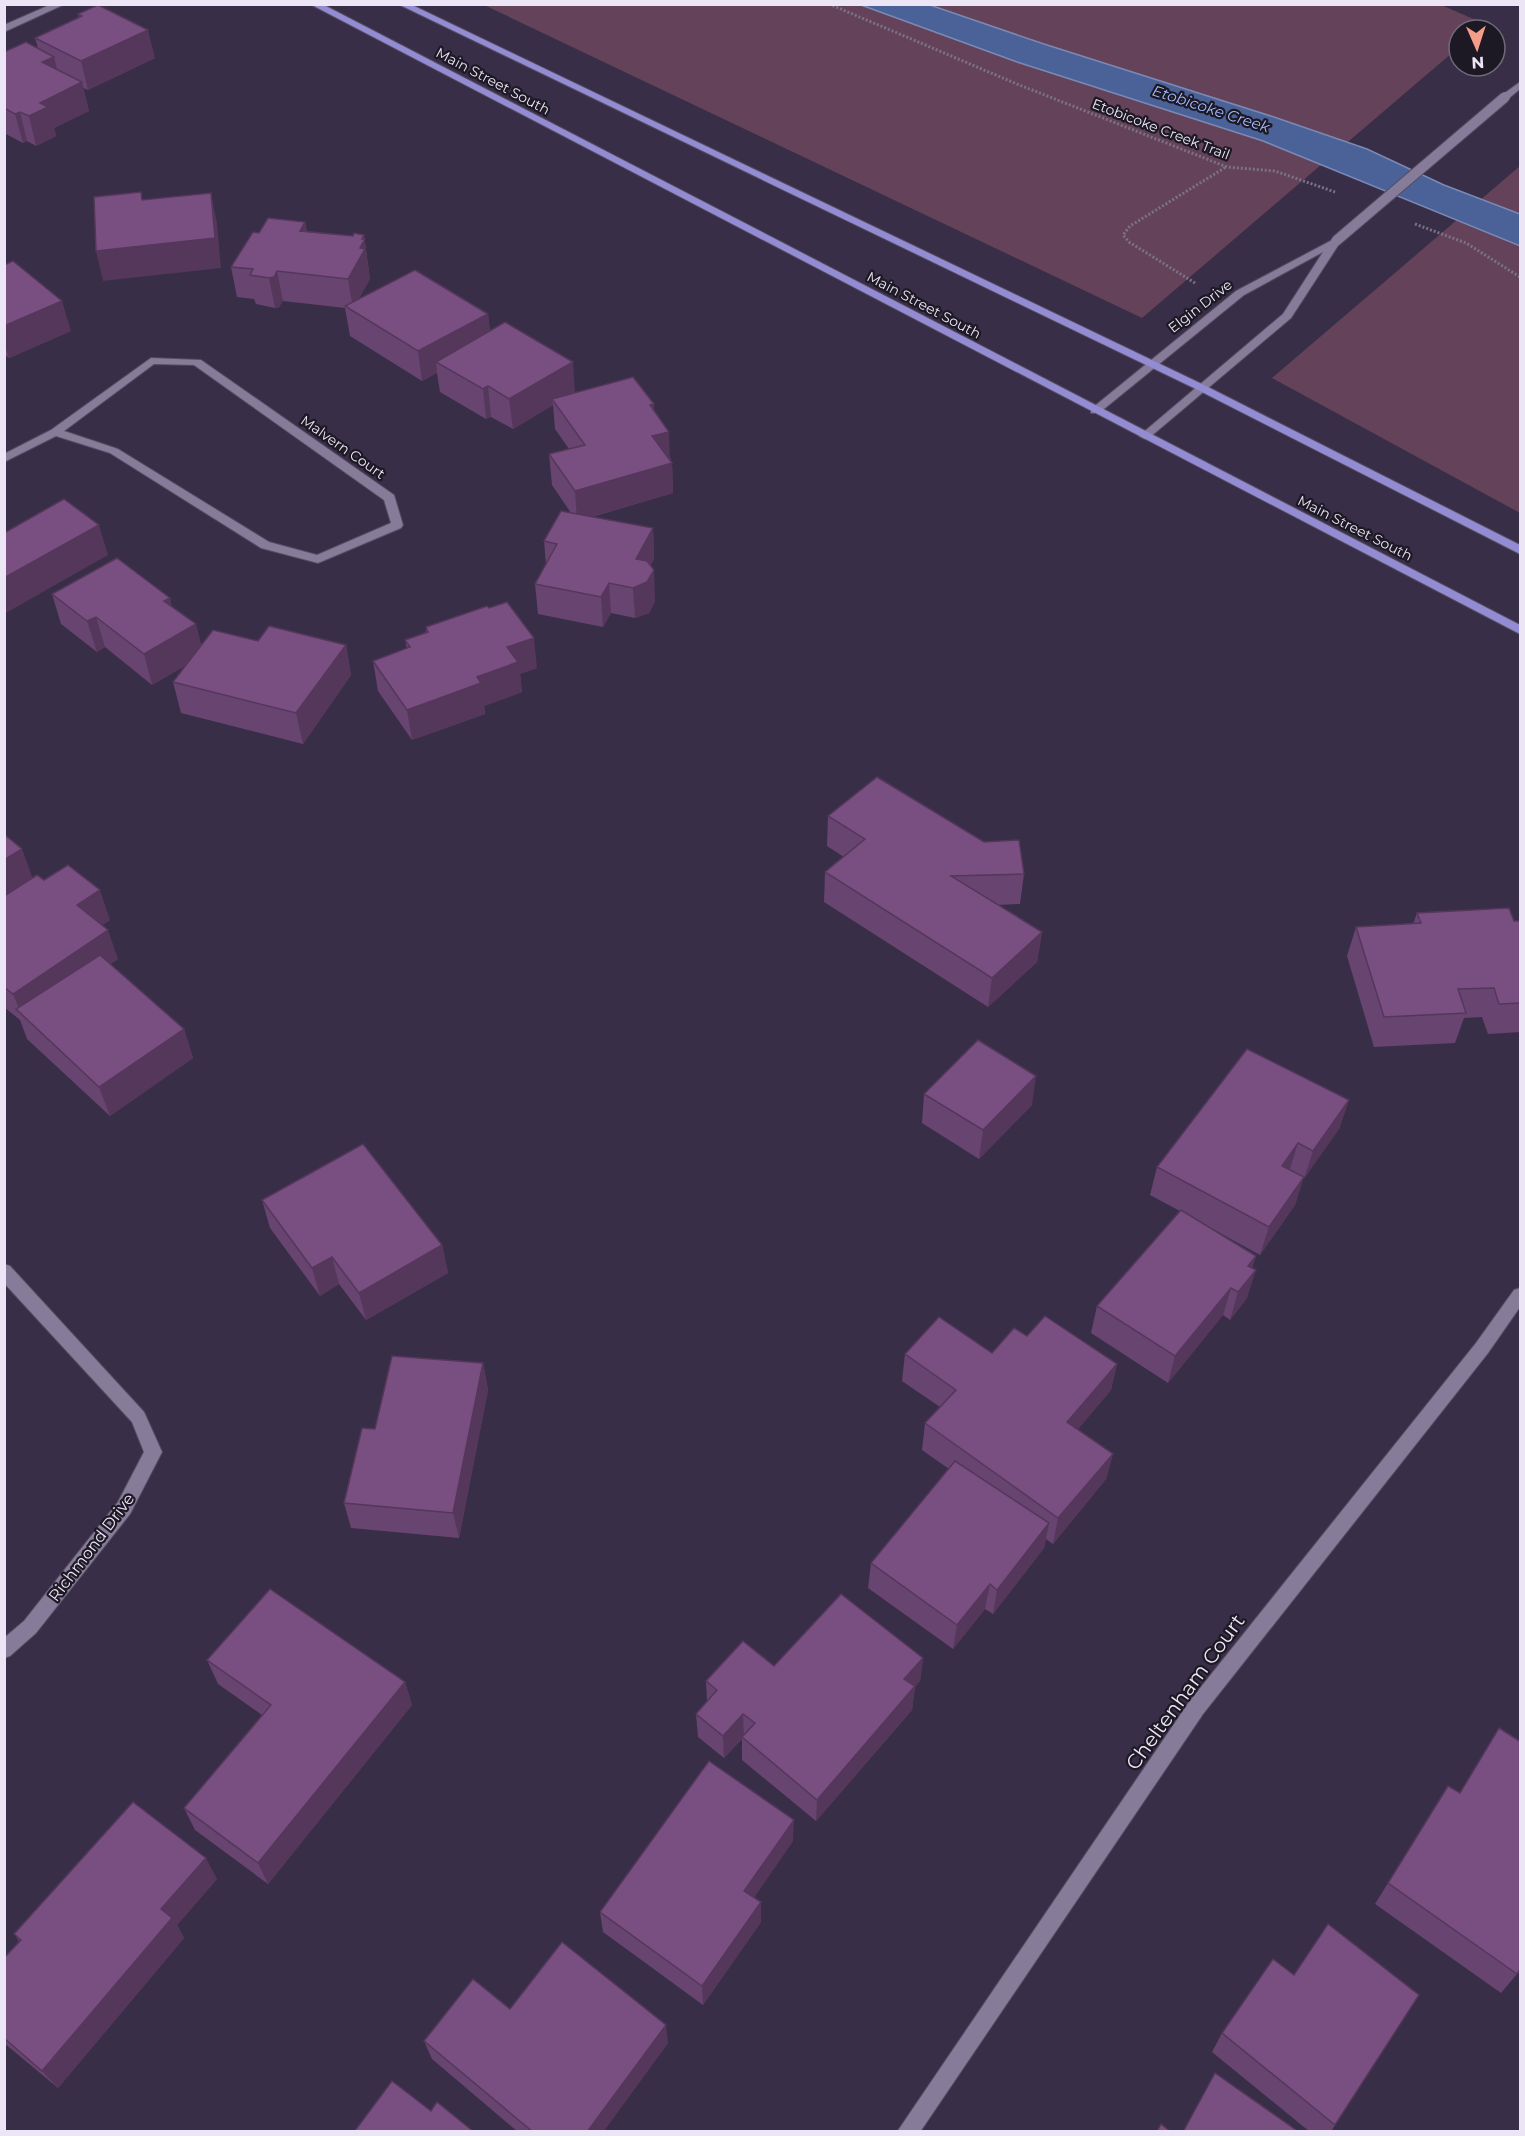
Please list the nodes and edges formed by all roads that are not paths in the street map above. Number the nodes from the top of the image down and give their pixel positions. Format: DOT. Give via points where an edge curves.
graph roads {
  1 [pos="61,4"];
  2 [pos="314,4"];
  3 [pos="402,4"];
  4 [pos="4,29"];
  5 [pos="1521,85"];
  6 [pos="1336,241"];
  7 [pos="1150,364"];
  8 [pos="1202,388"];
  9 [pos="1095,411"];
  10 [pos="55,432"];
  11 [pos="1145,436"];
  12 [pos="4,459"];
  13 [pos="1521,550"];
  14 [pos="1521,630"];
  15 [pos="4,1270"];
  16 [pos="1521,1295"];
  17 [pos="4,1650"];
  18 [pos="907,2132"];
  1 -- 4 [label="street"];
  2 -- 9 [label="main road, Main Street South"];
  3 -- 7 [label="main road, Main Street South"];
  5 -- 6 [label="street, Elgin Drive, bridge"];
  6 -- 7 [label="street, Elgin Drive" via="1240,293"];
  6 -- 8 [label="street, Elgin Drive" via="1287,316"];
  7 -- 8 [label="main road, Main Street South"];
  7 -- 9 [label="street, Elgin Drive"];
  8 -- 11 [label="street, Elgin Drive"];
  8 -- 13 [label="main road, Main Street South"];
  9 -- 11 [label="main road, Main Street South"];
  10 -- 10 [label="street, Malvern Court" via="151,361 197,362 390,498 397,525 318,560 265,545 114,451"];
  10 -- 12 [label="street, Malvern Court"];
  11 -- 14 [label="main road, Main Street South"];
  15 -- 17 [label="street, Richmond Drive" via="138,1417 153,1452 124,1508 30,1627"];
  16 -- 18 [label="street, Cheltenham Court" via="1196,1708"];
}
